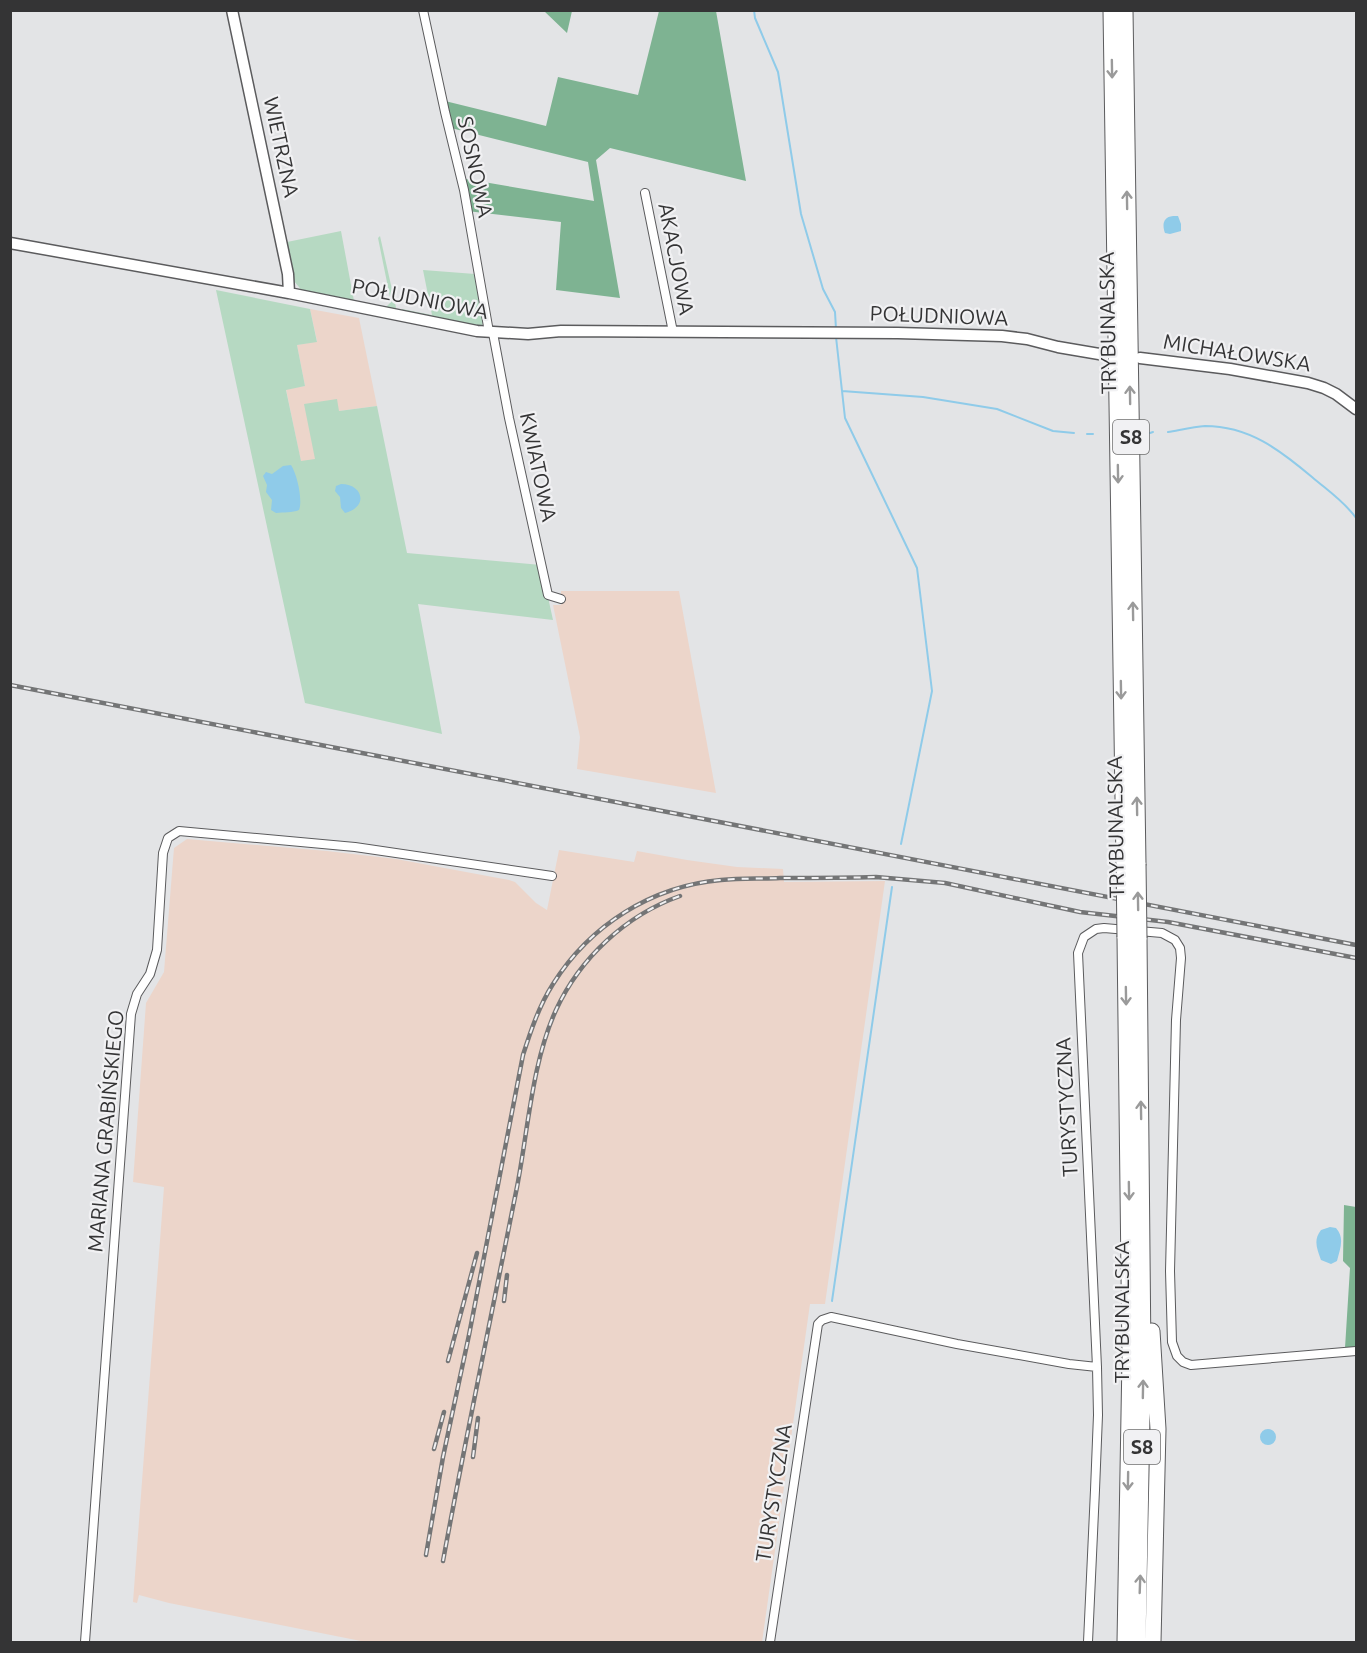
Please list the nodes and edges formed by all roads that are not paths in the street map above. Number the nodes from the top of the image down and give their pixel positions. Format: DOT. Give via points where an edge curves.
graph roads {
  1 [pos="232,10"];
  2 [pos="423,10"];
  3 [pos="1111,10"];
  4 [pos="1125,10"];
  5 [pos="645,193"];
  6 [pos="10,243"];
  7 [pos="289,293"];
  8 [pos="491,332"];
  9 [pos="673,332"];
  10 [pos="1105,355"];
  11 [pos="1140,358"];
  12 [pos="1356,409"];
  13 [pos="561,599"];
  14 [pos="1131,863"];
  15 [pos="552,876"];
  16 [pos="1132,938"];
  17 [pos="1143,1252"];
  18 [pos="1356,1352"];
  19 [pos="1097,1367"];
  20 [pos="85,1642"];
  21 [pos="770,1642"];
  22 [pos="1088,1642"];
  23 [pos="1125,1642"];
  24 [pos="1138,1642"];
  25 [pos="1153,1642"];
  1 -- 7 [label="street, WIETRZNA"];
  2 -- 8 [label="street, SOSNOWA"];
  3 -- 14 [label="highway, TRYBUNALSKA / S8, one-way"];
  14 -- 4 [label="highway, TRYBUNALSKA / S8, one-way"];
  5 -- 9 [label="street, AKACJOWA"];
  6 -- 7 [label="street, POŁUDNIOWA"];
  7 -- 8 [label="street, POŁUDNIOWA"];
  8 -- 9 [label="street, POŁUDNIOWA"];
  8 -- 13 [label="street, KWIATOWA" via="548,594"];
  9 -- 10 [label="street, POŁUDNIOWA" via="1002,336"];
  11 -- 12 [label="street, MICHAŁOWSKA" via="1308,383 1336,394"];
  14 -- 16 [label="highway, TRYBUNALSKA / S8, bridge"];
  15 -- 20 [label="street, MARIANA GRABIŃSKIEGO" via="355,847 180,831 168,838 163,853 157,950 131,1014"];
  17 -- 16 [label="highway, TRYBUNALSKA / S8, one-way"];
  16 -- 23 [label="highway, TRYBUNALSKA / S8, one-way"];
  24 -- 17 [label="highway, TRYBUNALSKA / S8, one-way"];
  17 -- 25 [label="highway" via="1157,1408"];
  18 -- 19 [label="street, TURYSTYCZNA" via="1191,1365 1177,1356 1172,1342 1170,1271 1181,953 1178,944 1162,933 1104,928 1084,937 1078,953"];
  19 -- 21 [label="street, TURYSTYCZNA" via="969,1346 831,1317 822,1320 818,1324"];
  19 -- 22 [label="street"];
}
